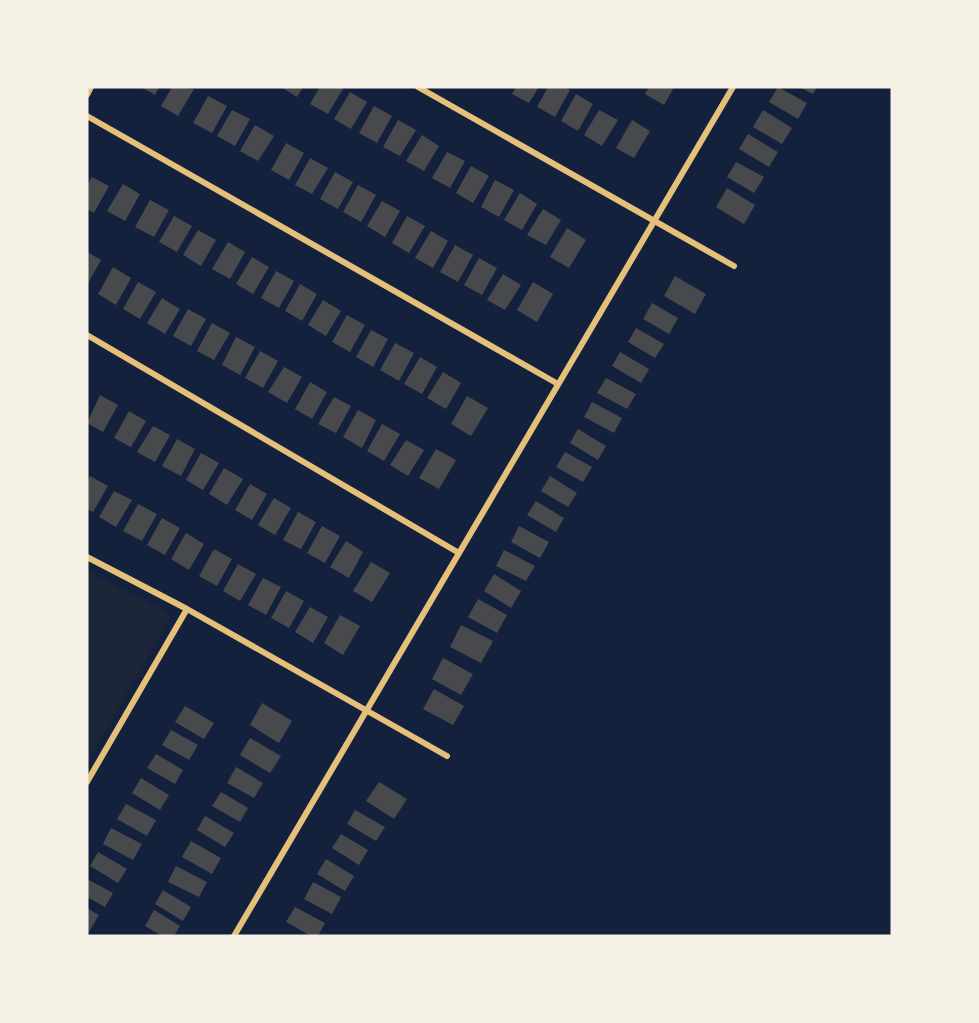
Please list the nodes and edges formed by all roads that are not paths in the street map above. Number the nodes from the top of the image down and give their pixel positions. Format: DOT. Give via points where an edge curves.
graph roads {
  1 [pos="91,87"];
  2 [pos="418,87"];
  3 [pos="733,87"];
  4 [pos="87,95"];
  5 [pos="87,116"];
  6 [pos="655,220"];
  7 [pos="734,266"];
  8 [pos="87,335"];
  9 [pos="558,384"];
  10 [pos="459,552"];
  11 [pos="87,557"];
  12 [pos="187,609"];
  13 [pos="366,710"];
  14 [pos="447,756"];
  15 [pos="87,782"];
  16 [pos="234,936"];
  1 -- 4 [label="street"];
  2 -- 6 [label="street"];
  3 -- 6 [label="street"];
  5 -- 9 [label="street"];
  6 -- 7 [label="street"];
  6 -- 9 [label="street"];
  8 -- 10 [label="street"];
  9 -- 10 [label="street"];
  10 -- 13 [label="street"];
  11 -- 12 [label="street"];
  12 -- 13 [label="street"];
  12 -- 15 [label="street"];
  13 -- 14 [label="street"];
  13 -- 16 [label="street"];
}
